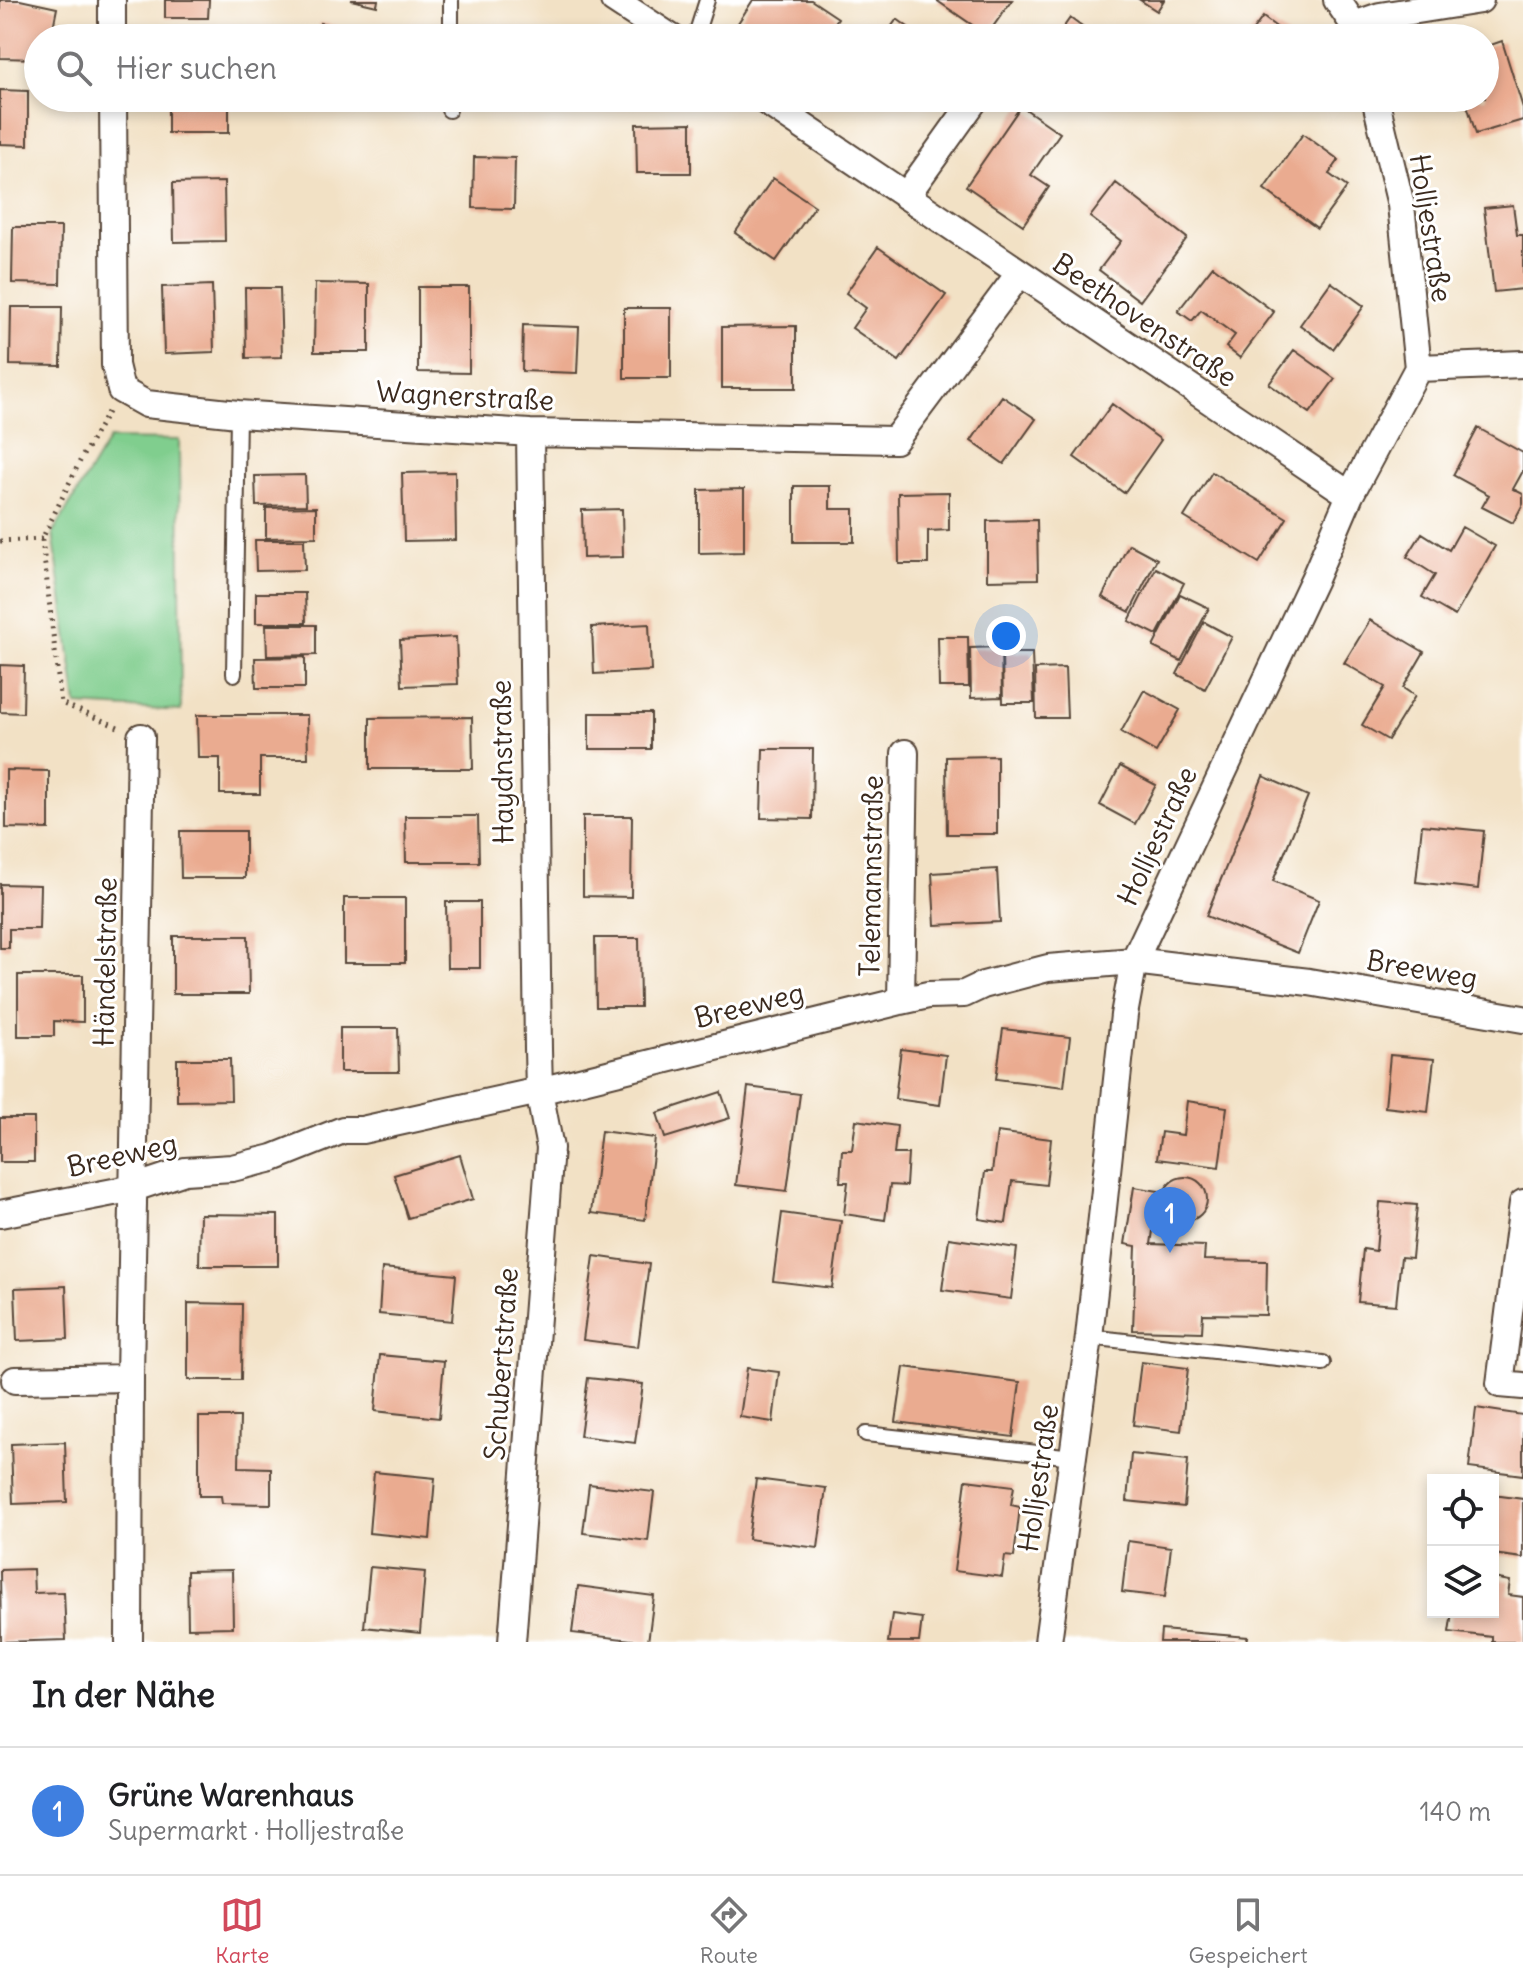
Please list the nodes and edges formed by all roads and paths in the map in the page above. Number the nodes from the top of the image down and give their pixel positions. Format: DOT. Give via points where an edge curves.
graph roads {
  1 [pos="112,0"];
  2 [pos="451,0"];
  3 [pos="614,0"];
  4 [pos="707,0"];
  5 [pos="1337,0"];
  6 [pos="1480,0"];
  7 [pos="112,24"];
  8 [pos="451,24"];
  9 [pos="651,24"];
  10 [pos="699,24"];
  11 [pos="1352,24"];
  12 [pos="1367,24"];
  13 [pos="113,112"];
  14 [pos="782,112"];
  15 [pos="966,112"];
  16 [pos="1378,112"];
  17 [pos="906,196"];
  18 [pos="1019,274"];
  19 [pos="1523,364"];
  20 [pos="1418,368"];
  21 [pos="121,390"];
  22 [pos="238,414"];
  23 [pos="530,433"];
  24 [pos="1350,495"];
  25 [pos="42,539"];
  26 [pos="0,541"];
  27 [pos="234,674"];
  28 [pos="141,737"];
  29 [pos="905,753"];
  30 [pos="1134,961"];
  31 [pos="901,1001"];
  32 [pos="1523,1019"];
  33 [pos="539,1091"];
  34 [pos="134,1188"];
  35 [pos="1523,1203"];
  36 [pos="0,1214"];
  37 [pos="1089,1337"];
  38 [pos="1323,1363"];
  39 [pos="130,1378"];
  40 [pos="15,1380"];
  41 [pos="1523,1386"];
  42 [pos="866,1434"];
  43 [pos="1073,1457"];
  44 [pos="129,1642"];
  45 [pos="512,1642"];
  46 [pos="1048,1642"];
  1 -- 7 [label="street"];
  2 -- 8 [label="lane"];
  3 -- 9 [label="street"];
  4 -- 10 [label="lane"];
  5 -- 11 [label="street"];
  6 -- 12 [label="street" via="1380,16"];
  13 -- 21 [label="street" via="115,365"];
  14 -- 17 [label="street, Beethovenstraße"];
  15 -- 17 [label="street"];
  16 -- 20 [label="street, Holljestraße" via="1401,205"];
  17 -- 18 [label="street, Beethovenstraße"];
  18 -- 23 [label="street, Wagnerstraße" via="895,440"];
  18 -- 24 [label="street, Beethovenstraße"];
  19 -- 20 [label="street"];
  20 -- 24 [label="street, Holljestraße"];
  21 -- 22 [label="street, Wagnerstraße" via="146,404"];
  21 -- 25 [label="path"];
  22 -- 23 [label="street, Wagnerstraße"];
  22 -- 27 [label="lane"];
  23 -- 33 [label="street, Haydnstraße"];
  24 -- 30 [label="street, Holljestraße"];
  25 -- 26 [label="path"];
  25 -- 28 [label="path" via="61,703"];
  28 -- 34 [label="street, Händelstraße"];
  29 -- 31 [label="street, Telemannstraße"];
  30 -- 31 [label="street, Breeweg" via="1048,968 964,994"];
  30 -- 32 [label="street, Breeweg" via="1309,982"];
  30 -- 37 [label="street, Holljestraße"];
  31 -- 33 [label="street, Breeweg"];
  33 -- 34 [label="street, Breeweg" via="343,1130 273,1158 185,1171"];
  33 -- 45 [label="street, Schubertstraße" via="550,1148"];
  34 -- 36 [label="street, Breeweg"];
  34 -- 39 [label="street"];
  35 -- 41 [label="street" via="1500,1384"];
  37 -- 38 [label="lane"];
  37 -- 43 [label="street, Holljestraße"];
  39 -- 40 [label="street"];
  39 -- 44 [label="street"];
  42 -- 43 [label="lane"];
  43 -- 46 [label="street, Holljestraße"];
}
